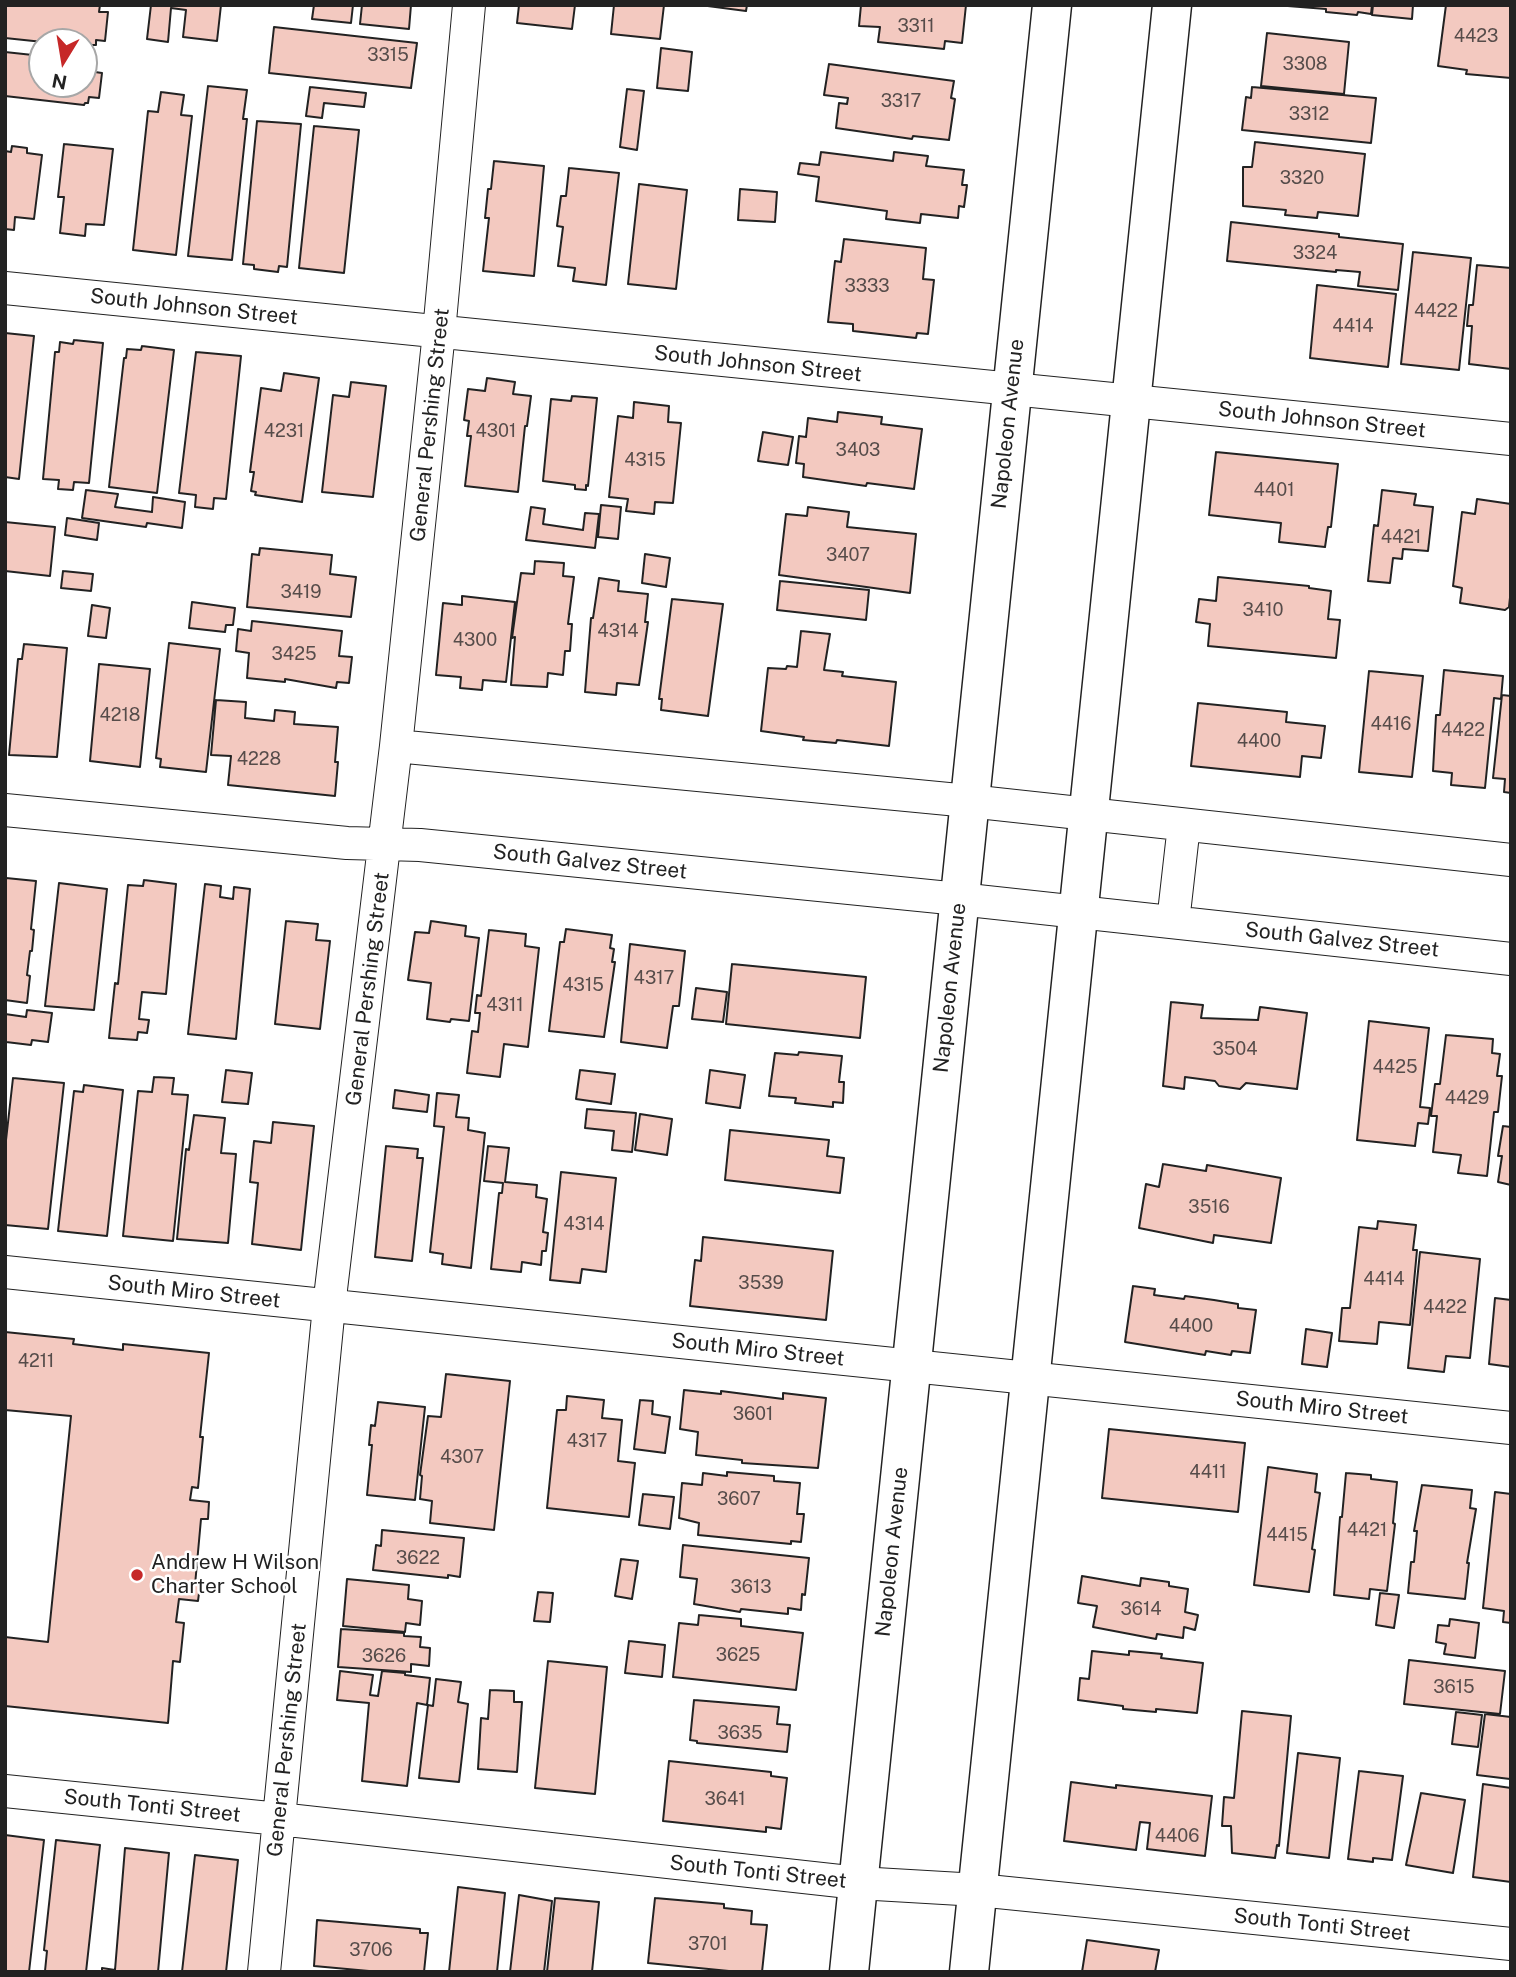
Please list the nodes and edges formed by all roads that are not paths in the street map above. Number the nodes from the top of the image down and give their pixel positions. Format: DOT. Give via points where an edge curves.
graph roads {
  1 [pos="469,5"];
  2 [pos="1052,5"];
  3 [pos="1172,5"];
  4 [pos="5,288"];
  5 [pos="439,332"];
  6 [pos="1012,389"];
  7 [pos="1131,401"];
  8 [pos="1511,439"];
  9 [pos="396,746"];
  10 [pos="969,802"];
  11 [pos="5,810"];
  12 [pos="1088,815"];
  13 [pos="1184,825"];
  14 [pos="385,845"];
  15 [pos="1511,860"];
  16 [pos="959,899"];
  17 [pos="1079,912"];
  18 [pos="1173,922"];
  19 [pos="1511,959"];
  20 [pos="5,1272"];
  21 [pos="329,1306"];
  22 [pos="911,1366"];
  23 [pos="1030,1378"];
  24 [pos="1511,1428"];
  25 [pos="5,1791"];
  26 [pos="279,1819"];
  27 [pos="858,1883"];
  28 [pos="978,1890"];
  29 [pos="1511,1944"];
  30 [pos="264,1972"];
  31 [pos="849,1972"];
  32 [pos="969,1972"];
  1 -- 5 [label="street, General Pershing Street"];
  2 -- 6 [label="main road, Napoleon Avenue"];
  3 -- 7 [label="main road"];
  4 -- 5 [label="street, South Johnson Street"];
  5 -- 6 [label="street, South Johnson Street"];
  5 -- 9 [label="street, General Pershing Street"];
  6 -- 7 [label="street, South Johnson Street"];
  6 -- 10 [label="main road, Napoleon Avenue"];
  7 -- 8 [label="street, South Johnson Street"];
  7 -- 12 [label="main road"];
  9 -- 10 [label="street"];
  9 -- 14 [label="street, General Pershing Street"];
  10 -- 12 [label="street"];
  10 -- 16 [label="main road, Napoleon Avenue"];
  11 -- 14 [label="street, South Galvez Street"];
  12 -- 13 [label="street"];
  12 -- 17 [label="main road"];
  13 -- 15 [label="street"];
  13 -- 18 [label="street"];
  14 -- 16 [label="street, South Galvez Street" via="434,846"];
  14 -- 21 [label="street, General Pershing Street"];
  16 -- 17 [label="street, South Galvez Street"];
  16 -- 22 [label="main road, Napoleon Avenue"];
  17 -- 18 [label="street, South Galvez Street"];
  17 -- 23 [label="main road"];
  18 -- 19 [label="street, South Galvez Street"];
  20 -- 21 [label="street, South Miro Street"];
  21 -- 22 [label="street, South Miro Street"];
  21 -- 26 [label="street, General Pershing Street"];
  22 -- 23 [label="street, South Miro Street"];
  22 -- 27 [label="main road, Napoleon Avenue"];
  23 -- 24 [label="street, South Miro Street"];
  23 -- 28 [label="main road"];
  25 -- 26 [label="street, South Tonti Street"];
  26 -- 27 [label="street, South Tonti Street"];
  26 -- 30 [label="street, General Pershing Street"];
  27 -- 28 [label="street, South Tonti Street"];
  27 -- 31 [label="main road, Napoleon Avenue"];
  28 -- 29 [label="street, South Tonti Street"];
  28 -- 32 [label="main road"];
}
